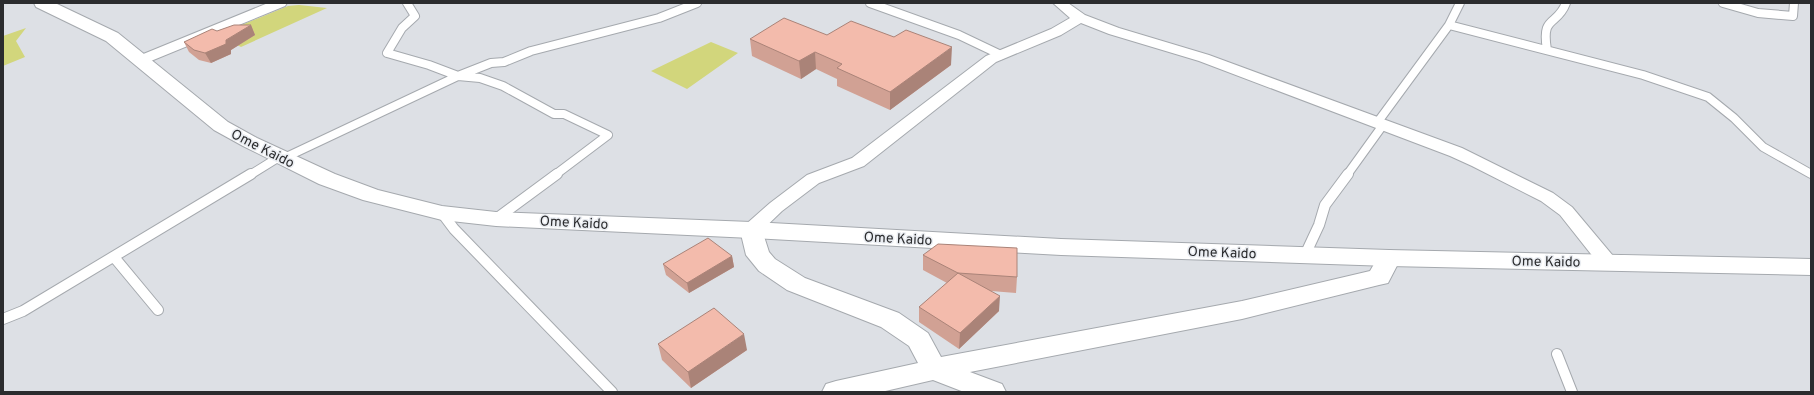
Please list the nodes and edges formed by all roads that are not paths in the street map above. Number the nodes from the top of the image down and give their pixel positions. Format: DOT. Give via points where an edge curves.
graph roads {
  1 [pos="42,3"];
  2 [pos="280,3"];
  3 [pos="407,3"];
  4 [pos="696,3"];
  5 [pos="1060,3"];
  6 [pos="1460,3"];
  7 [pos="1566,3"];
  8 [pos="1723,3"];
  9 [pos="1794,3"];
  10 [pos="876,4"];
  11 [pos="1080,18"];
  12 [pos="1449,24"];
  13 [pos="1547,50"];
  14 [pos="1001,55"];
  15 [pos="141,60"];
  16 [pos="458,76"];
  17 [pos="1380,124"];
  18 [pos="281,158"];
  19 [pos="1811,174"];
  20 [pos="442,213"];
  21 [pos="496,219"];
  22 [pos="751,230"];
  23 [pos="1305,255"];
  24 [pos="114,257"];
  25 [pos="1389,258"];
  26 [pos="1609,263"];
  27 [pos="1811,267"];
  28 [pos="158,310"];
  29 [pos="3,319"];
  30 [pos="1557,354"];
  31 [pos="934,369"];
  32 [pos="612,392"];
  33 [pos="836,392"];
  34 [pos="992,392"];
  35 [pos="1572,392"];
  1 -- 15 [label="main road, Ome Kaido" via="112,38"];
  2 -- 15 [label="street"];
  3 -- 16 [label="lane" via="415,16 406,21 387,53"];
  4 -- 16 [label="lane" via="658,18 531,51"];
  5 -- 11 [label="street"];
  6 -- 12 [label="lane"];
  7 -- 13 [label="lane" via="1564,10 1546,26"];
  8 -- 9 [label="lane" via="1771,16 1793,16"];
  10 -- 14 [label="lane" via="959,35"];
  11 -- 14 [label="street" via="1056,32"];
  11 -- 17 [label="street" via="1204,58"];
  12 -- 13 [label="lane"];
  12 -- 17 [label="lane"];
  13 -- 19 [label="lane" via="1643,75 1708,97 1763,146"];
  14 -- 22 [label="street" via="991,59 858,162 813,179"];
  15 -- 18 [label="main road, Ome Kaido" via="221,126"];
  16 -- 18 [label="lane"];
  16 -- 21 [label="lane" via="480,78 503,86 554,114 564,114 608,135"];
  17 -- 23 [label="lane" via="1325,205"];
  17 -- 26 [label="street" via="1478,162 1547,197 1566,211"];
  18 -- 20 [label="main road, Ome Kaido" via="371,194"];
  18 -- 24 [label="lane"];
  20 -- 21 [label="main road, Ome Kaido"];
  20 -- 32 [label="lane" via="459,234"];
  21 -- 22 [label="main road, Ome Kaido"];
  22 -- 23 [label="main road, Ome Kaido" via="1060,247"];
  22 -- 31 [label="main road" via="758,255 766,265 796,284 890,320 919,340"];
  23 -- 25 [label="main road, Ome Kaido"];
  24 -- 28 [label="lane"];
  24 -- 29 [label="lane" via="23,311"];
  25 -- 26 [label="main road, Ome Kaido"];
  25 -- 31 [label="main road" via="1379,277 1242,310"];
  26 -- 27 [label="main road, Ome Kaido"];
  30 -- 35 [label="lane"];
  31 -- 33 [label="main road"];
  31 -- 34 [label="main road"];
}
